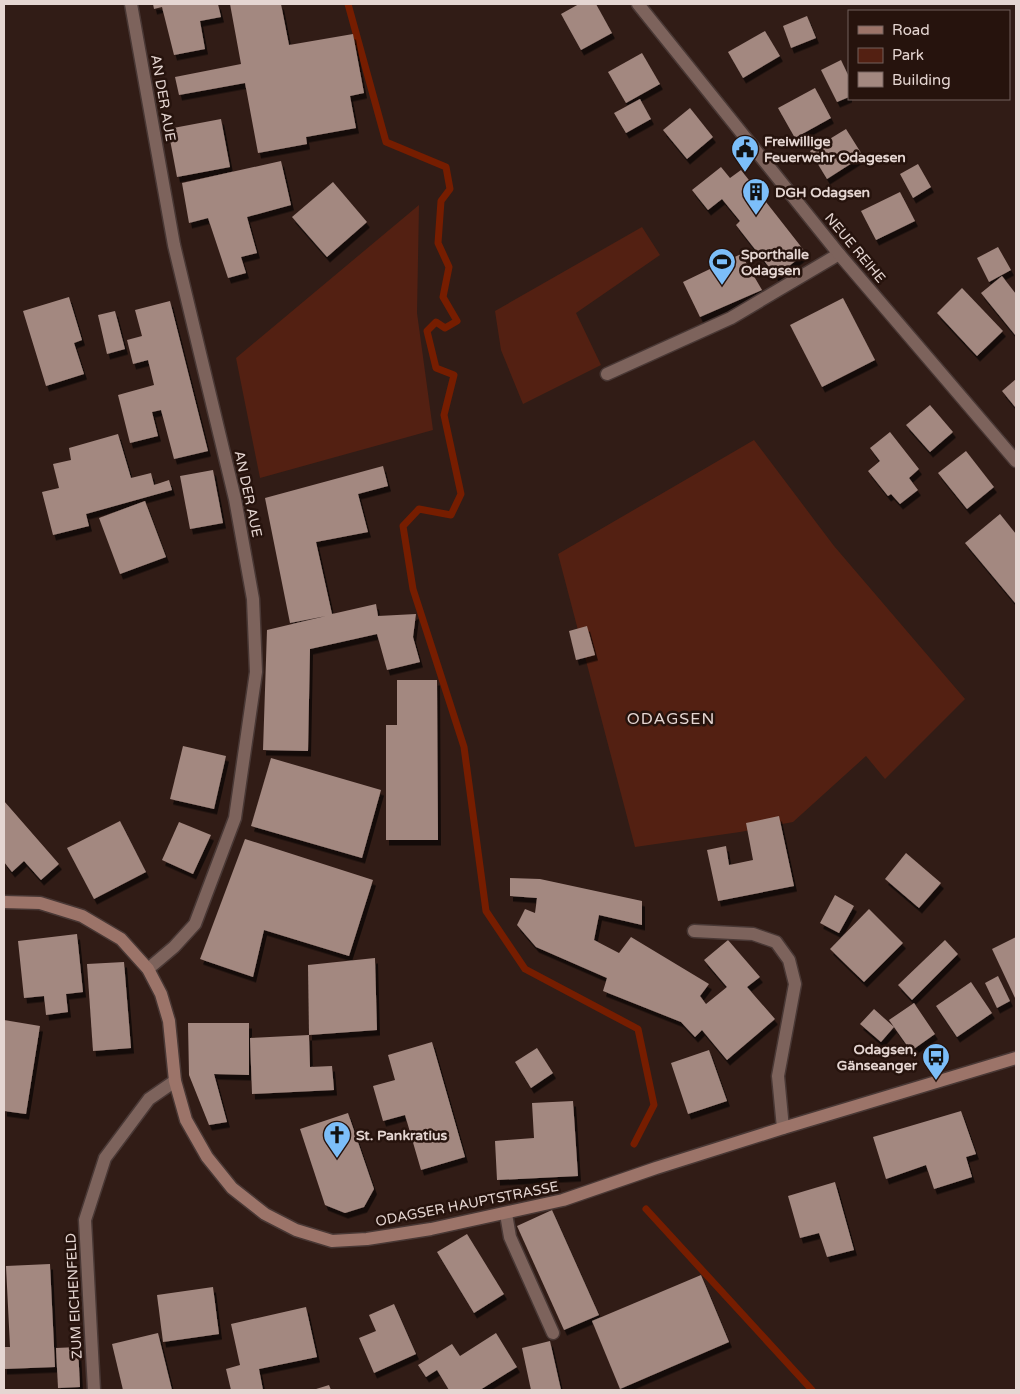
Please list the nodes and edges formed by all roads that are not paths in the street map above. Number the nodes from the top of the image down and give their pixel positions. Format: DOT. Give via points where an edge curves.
graph roads {
  1 [pos="131,4"];
  2 [pos="638,4"];
  3 [pos="839,254"];
  4 [pos="607,374"];
  5 [pos="1016,461"];
  6 [pos="4,902"];
  7 [pos="694,932"];
  8 [pos="148,969"];
  9 [pos="1016,1058"];
  10 [pos="175,1081"];
  11 [pos="783,1128"];
  12 [pos="506,1214"];
  13 [pos="553,1333"];
  14 [pos="94,1390"];
  1 -- 8 [label="street, AN DER AUE" via="174,245 235,500 253,598 256,672 236,818 196,924"];
  2 -- 3 [label="street, NEUE REIHE"];
  3 -- 4 [label="street" via="731,318"];
  3 -- 5 [label="street, NEUE REIHE"];
  6 -- 8 [label="main road, ODAGSER HAUPTSTRASSE" via="40,902 82,916 121,939"];
  7 -- 11 [label="street" via="753,934 776,942 789,960 795,984 778,1076"];
  8 -- 10 [label="main road, ODAGSER HAUPTSTRASSE" via="161,994 169,1021"];
  9 -- 11 [label="main road, ODAGSER HAUPTSTRASSE"];
  10 -- 12 [label="main road, ODAGSER HAUPTSTRASSE" via="186,1120 206,1157 232,1188 265,1214 296,1230 332,1241 367,1239"];
  10 -- 14 [label="street, ZUM EICHENFELD" via="149,1099 105,1158 85,1220"];
  11 -- 12 [label="main road, ODAGSER HAUPTSTRASSE" via="563,1200"];
  12 -- 13 [label="street" via="510,1237"];
}
